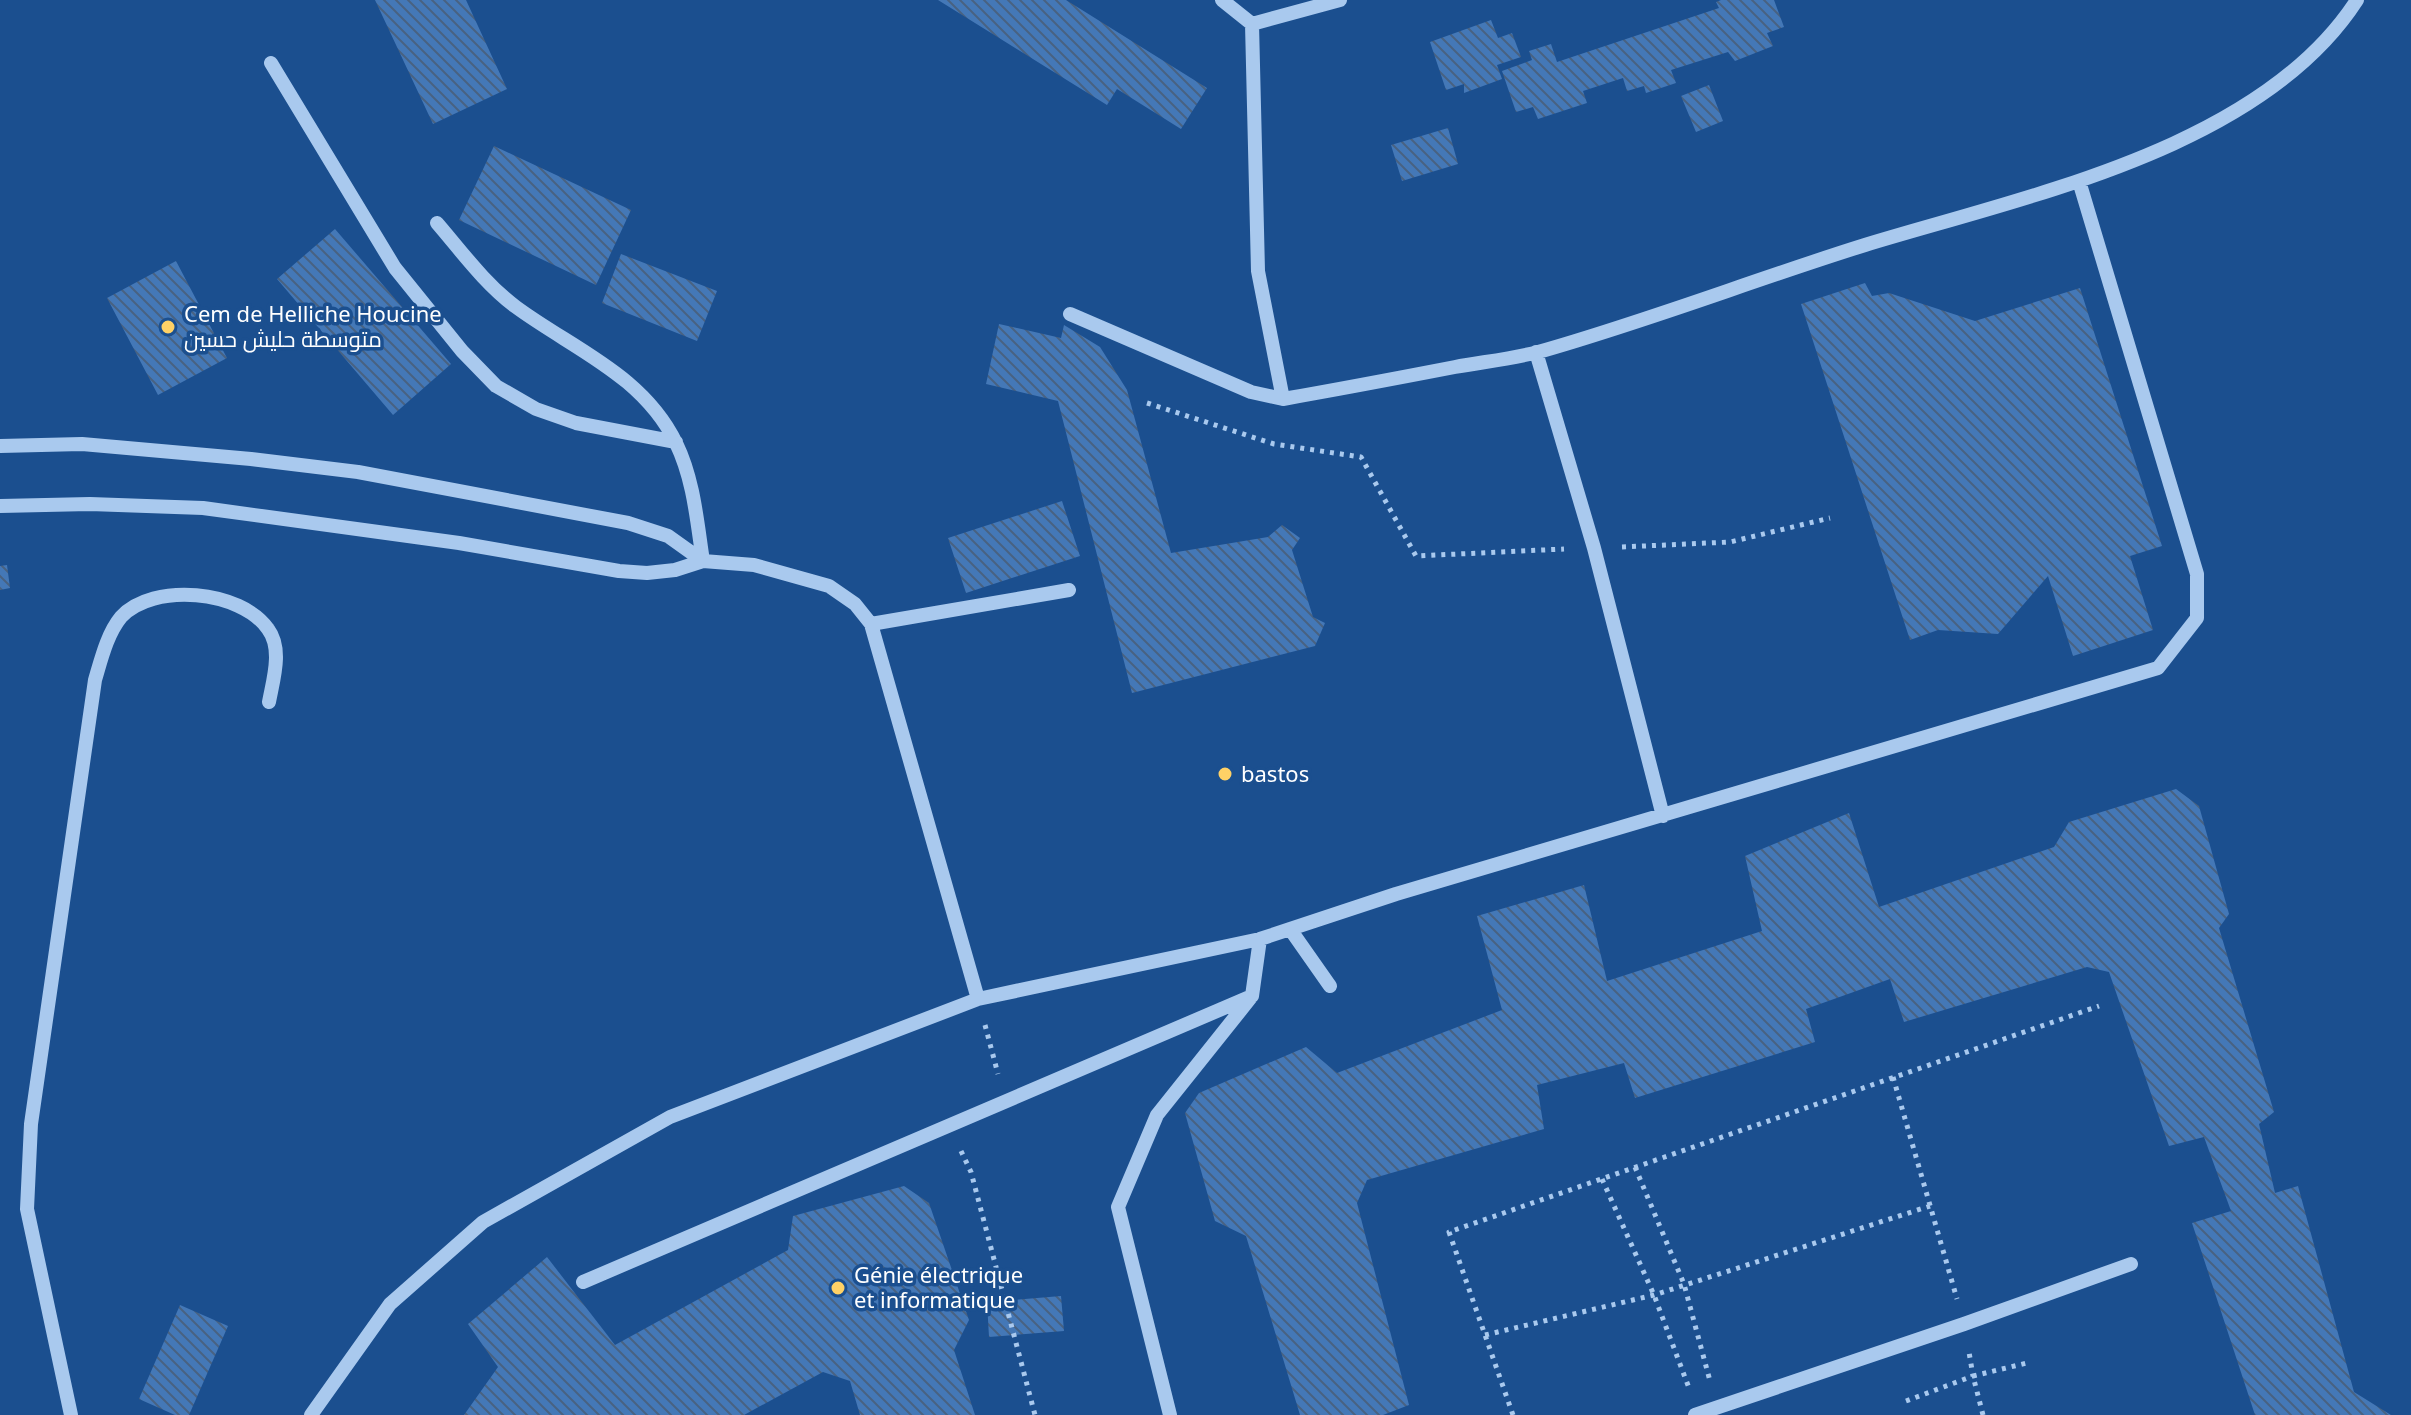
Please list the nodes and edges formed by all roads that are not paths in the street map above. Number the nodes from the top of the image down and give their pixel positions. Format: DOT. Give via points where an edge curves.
graph roads {
  1 [pos="1222,0"];
  2 [pos="1340,0"];
  3 [pos="2357,0"];
  4 [pos="1252,24"];
  5 [pos="271,63"];
  6 [pos="2079,181"];
  7 [pos="437,223"];
  8 [pos="1070,314"];
  9 [pos="1536,352"];
  10 [pos="1283,399"];
  11 [pos="676,442"];
  12 [pos="0,446"];
  13 [pos="0,506"];
  14 [pos="703,561"];
  15 [pos="1069,590"];
  16 [pos="871,624"];
  17 [pos="269,702"];
  18 [pos="1663,816"];
  19 [pos="1290,929"];
  20 [pos="1260,939"];
  21 [pos="1330,986"];
  22 [pos="1252,996"];
  23 [pos="978,999"];
  24 [pos="2131,1264"];
  25 [pos="583,1282"];
  26 [pos="1713,1413"];
  27 [pos="71,1415"];
  28 [pos="311,1415"];
  29 [pos="1170,1415"];
  30 [pos="1695,1415"];
  1 -- 4 [label="street"];
  2 -- 4 [label="street"];
  3 -- 6 [label="street" via="2294,69 2244,107 2197,133"];
  4 -- 10 [label="street" via="1258,271"];
  5 -- 11 [label="street" via="395,268 496,386 536,409 576,423"];
  6 -- 9 [label="street"];
  6 -- 18 [label="street" via="2197,574 2197,618 2158,668"];
  7 -- 11 [label="street" via="515,306 616,371 649,401"];
  8 -- 10 [label="street" via="1251,392"];
  9 -- 10 [label="street"];
  9 -- 18 [label="street" via="1594,548"];
  11 -- 14 [label="street" via="691,488"];
  12 -- 14 [label="street" via="82,444 358,472 628,523 668,536"];
  13 -- 14 [label="street" via="203,508 619,571 675,570"];
  14 -- 16 [label="street" via="754,565 829,586 855,604"];
  15 -- 16 [label="street"];
  16 -- 23 [label="street"];
  17 -- 27 [label="street" via="275,647 269,629 252,614 210,597 172,594 146,601 122,617 95,680 31,1124 27,1209"];
  18 -- 19 [label="street"];
  19 -- 20 [label="street"];
  19 -- 21 [label="street"];
  20 -- 22 [label="street"];
  20 -- 23 [label="street"];
  22 -- 25 [label="street"];
  22 -- 29 [label="street" via="1157,1115 1118,1207"];
  23 -- 28 [label="street" via="670,1117 483,1222 390,1304"];
  24 -- 26 [label="street"];
  26 -- 30 [label="street"];
}
